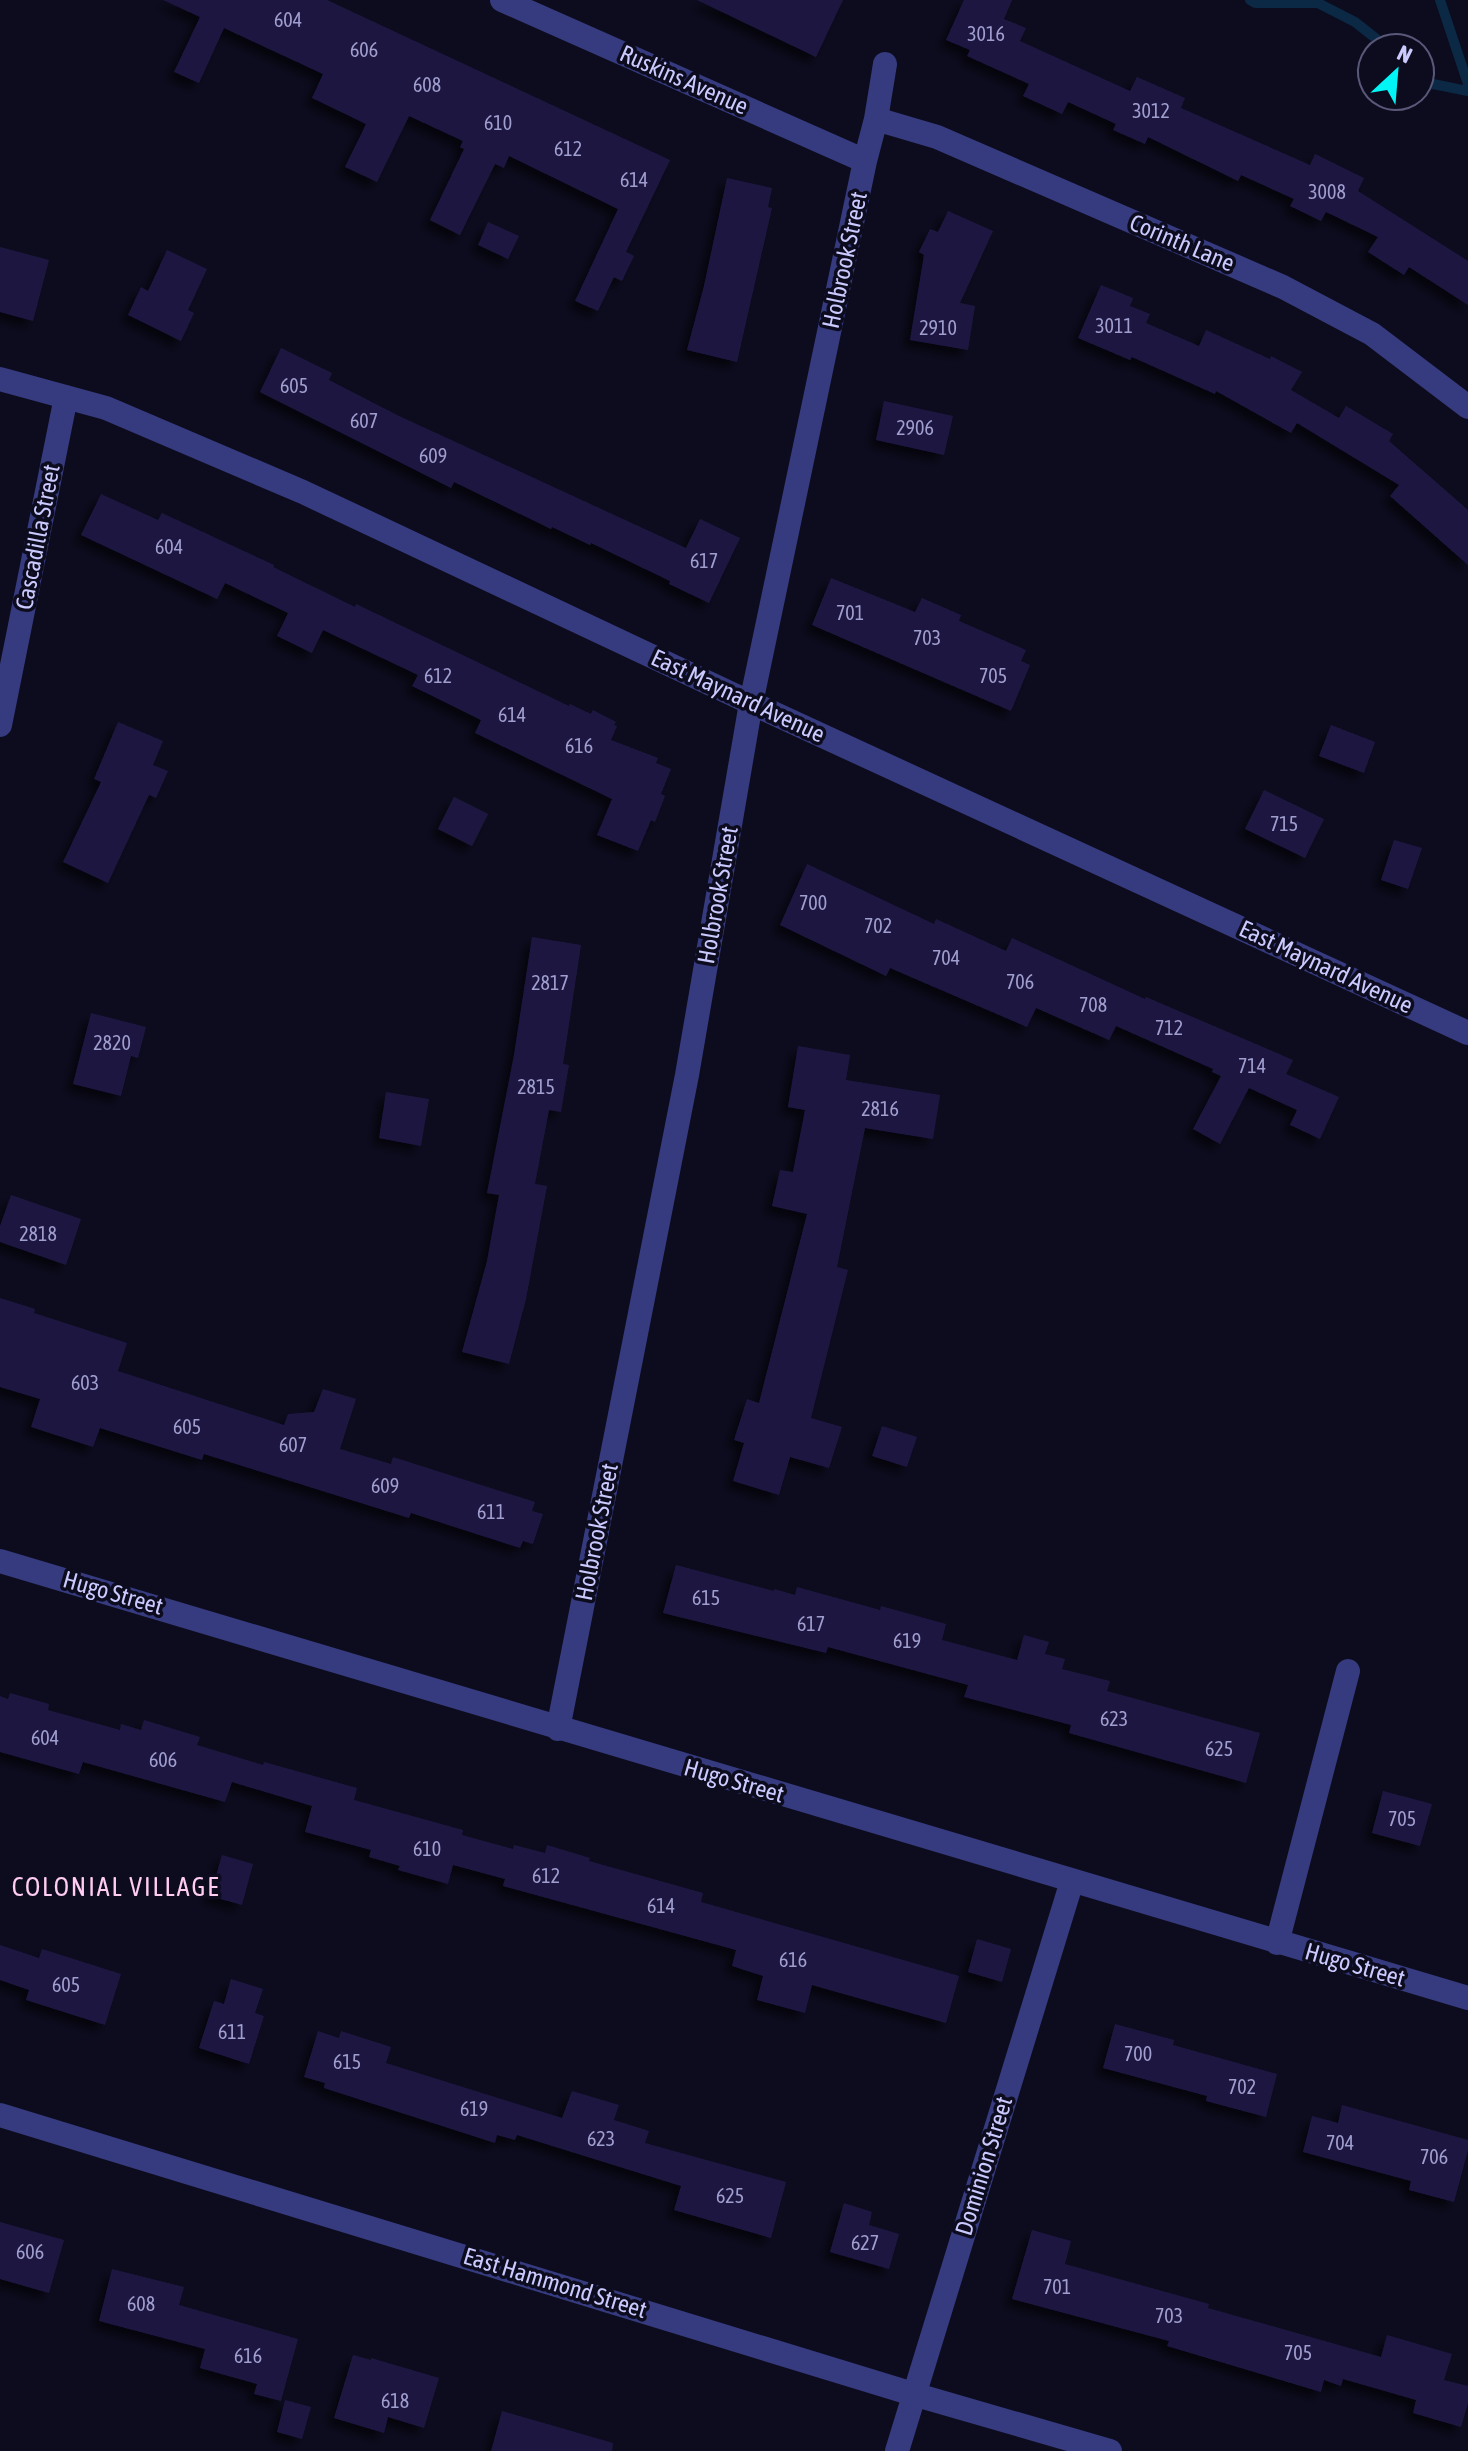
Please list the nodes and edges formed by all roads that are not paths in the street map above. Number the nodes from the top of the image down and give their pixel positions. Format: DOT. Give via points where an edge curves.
graph roads {
  1 [pos="502,0"];
  2 [pos="885,64"];
  3 [pos="876,119"];
  4 [pos="865,161"];
  5 [pos="0,379"];
  6 [pos="66,397"];
  7 [pos="1468,407"];
  8 [pos="751,703"];
  9 [pos="0,725"];
  10 [pos="1468,1033"];
  11 [pos="0,1561"];
  12 [pos="1348,1671"];
  13 [pos="558,1729"];
  14 [pos="1072,1881"];
  15 [pos="1277,1943"];
  16 [pos="1468,1998"];
  17 [pos="0,2115"];
  18 [pos="913,2394"];
  19 [pos="897,2451"];
  20 [pos="1110,2451"];
  1 -- 4 [label="street, Ruskins Avenue"];
  2 -- 3 [label="street, Holbrook Street"];
  3 -- 4 [label="street, Holbrook Street"];
  3 -- 7 [label="street, Corinth Lane" via="937,137 1283,287 1372,334"];
  4 -- 8 [label="street, Holbrook Street"];
  5 -- 6 [label="street, East Maynard Avenue"];
  6 -- 8 [label="street, East Maynard Avenue" via="106,408 303,492"];
  6 -- 9 [label="street, Cascadilla Street"];
  8 -- 10 [label="street, East Maynard Avenue"];
  8 -- 13 [label="street, Holbrook Street" via="687,1075"];
  11 -- 13 [label="street, Hugo Street"];
  12 -- 15 [label="street"];
  13 -- 14 [label="street, Hugo Street"];
  14 -- 15 [label="street, Hugo Street"];
  14 -- 18 [label="street, Dominion Street"];
  15 -- 16 [label="street, Hugo Street"];
  17 -- 18 [label="street, East Hammond Street"];
  18 -- 19 [label="street, Dominion Street"];
  18 -- 20 [label="street, East Hammond Street"];
}
